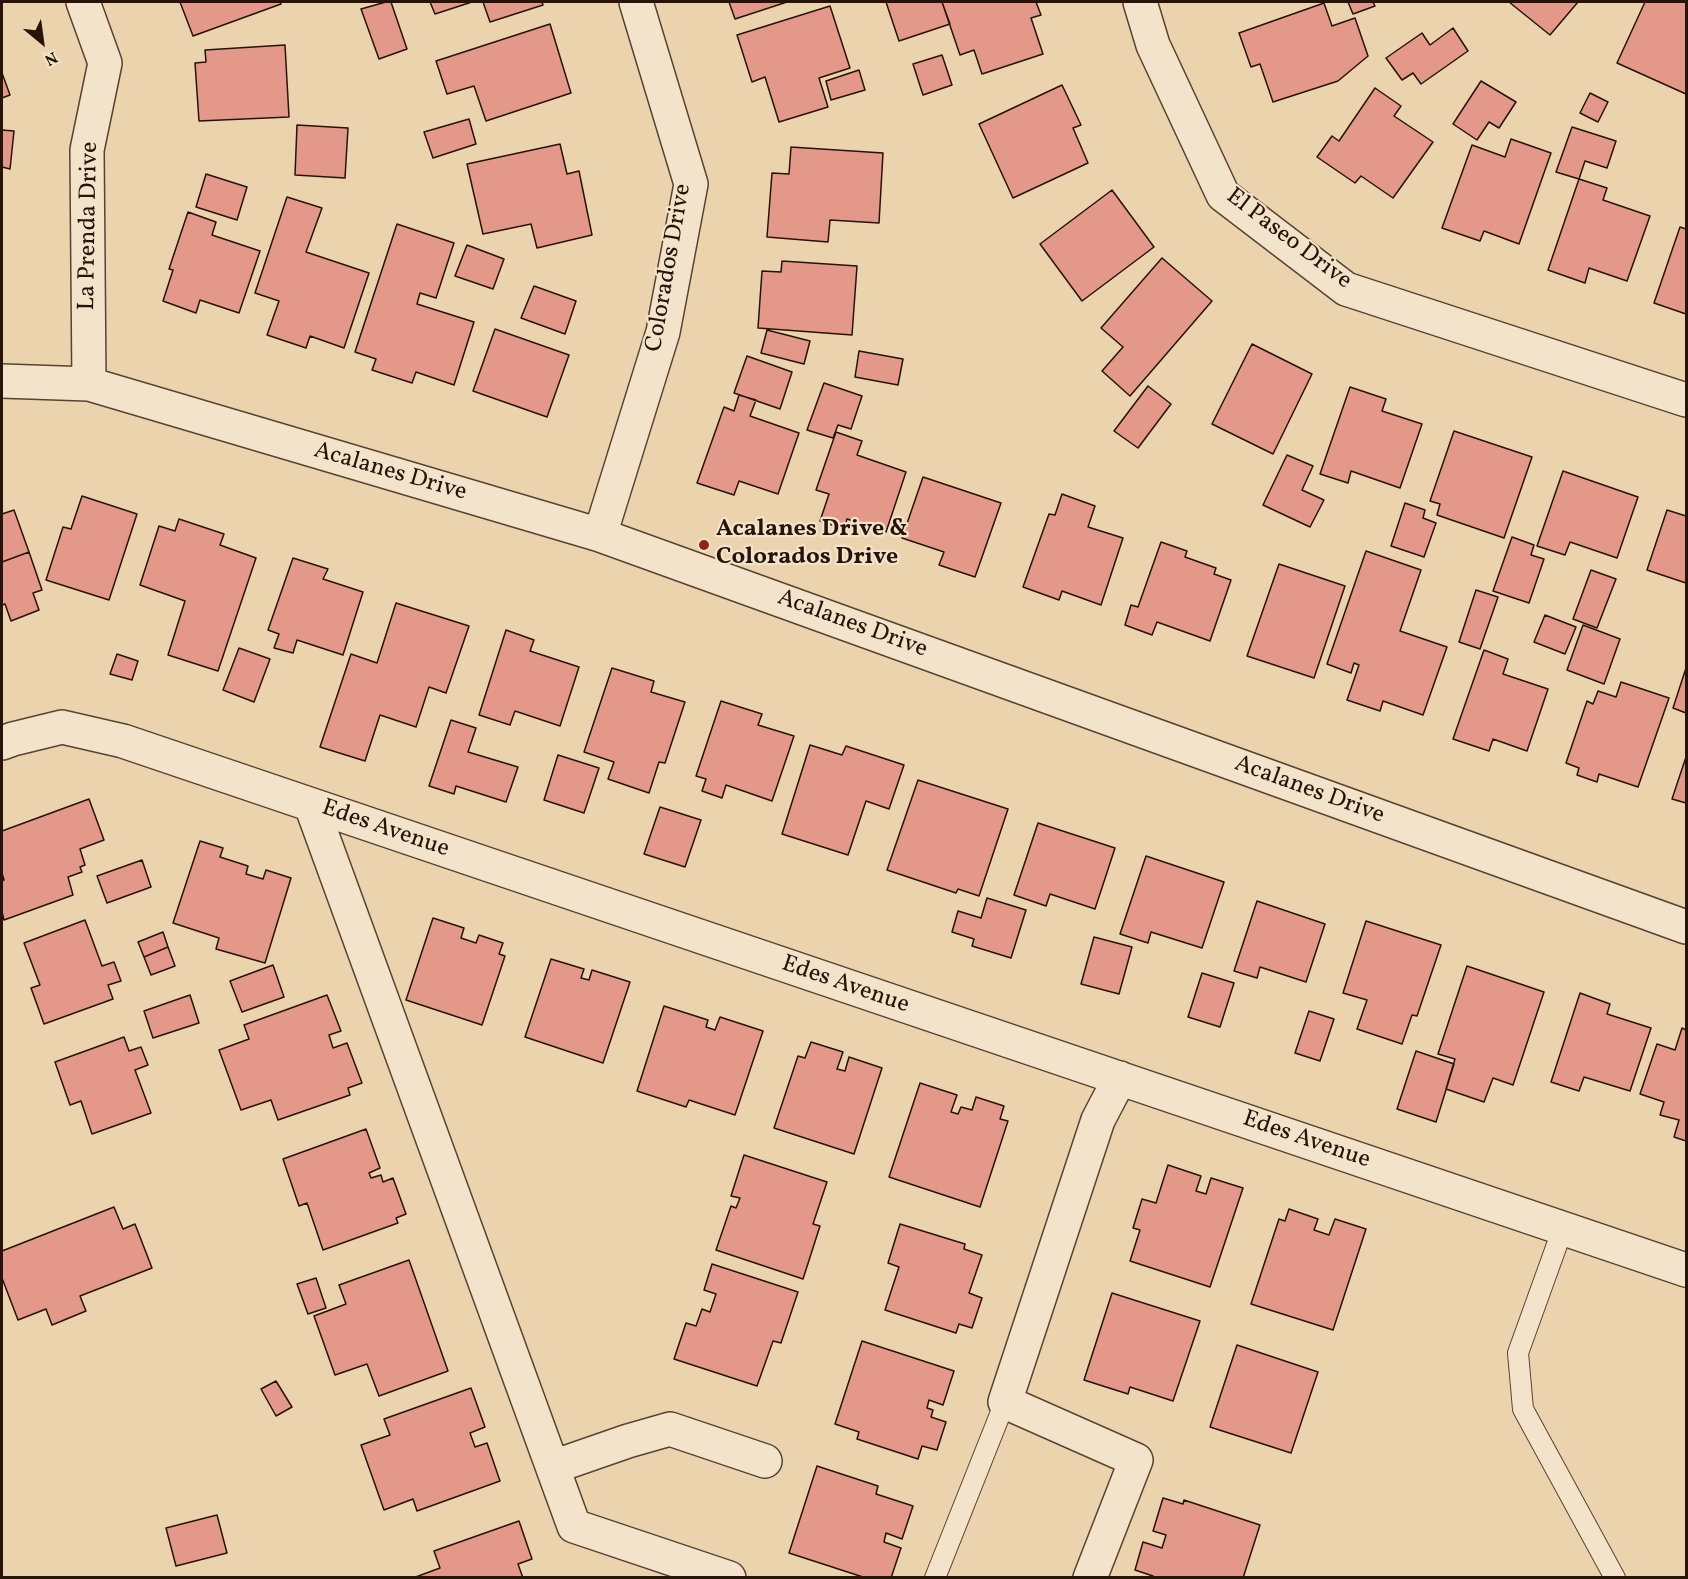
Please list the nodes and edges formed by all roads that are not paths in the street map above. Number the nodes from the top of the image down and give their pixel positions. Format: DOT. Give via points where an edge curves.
graph roads {
  1 [pos="83,2"];
  2 [pos="636,2"];
  3 [pos="1140,2"];
  4 [pos="2,381"];
  5 [pos="89,384"];
  6 [pos="1686,400"];
  7 [pos="600,535"];
  8 [pos="2,743"];
  9 [pos="311,805"];
  10 [pos="1686,927"];
  11 [pos="1120,1078"];
  12 [pos="1563,1228"];
  13 [pos="1686,1270"];
  14 [pos="1005,1402"];
  15 [pos="765,1461"];
  16 [pos="553,1467"];
  17 [pos="729,1578"];
  18 [pos="935,1578"];
  19 [pos="1090,1578"];
  20 [pos="1615,1578"];
  1 -- 5 [label="street, La Prenda Drive" via="105,63 87,150"];
  2 -- 7 [label="street, Colorados Drive" via="690,184 663,332"];
  3 -- 6 [label="street, El Paseo Drive" via="1153,45 1223,195 1346,289"];
  4 -- 5 [label="street, Acalanes Drive"];
  5 -- 7 [label="street, Acalanes Drive"];
  7 -- 10 [label="street, Acalanes Drive"];
  8 -- 9 [label="street, Edes Avenue" via="62,727 123,741"];
  9 -- 11 [label="street, Edes Avenue"];
  9 -- 16 [label="street"];
  11 -- 12 [label="street, Edes Avenue"];
  11 -- 14 [label="street" via="1098,1120"];
  12 -- 13 [label="street, Edes Avenue"];
  12 -- 20 [label="lane" via="1518,1353 1523,1409"];
  14 -- 18 [label="lane"];
  14 -- 19 [label="street" via="1136,1460"];
  15 -- 16 [label="street" via="670,1429"];
  16 -- 17 [label="street" via="574,1526"];
}
